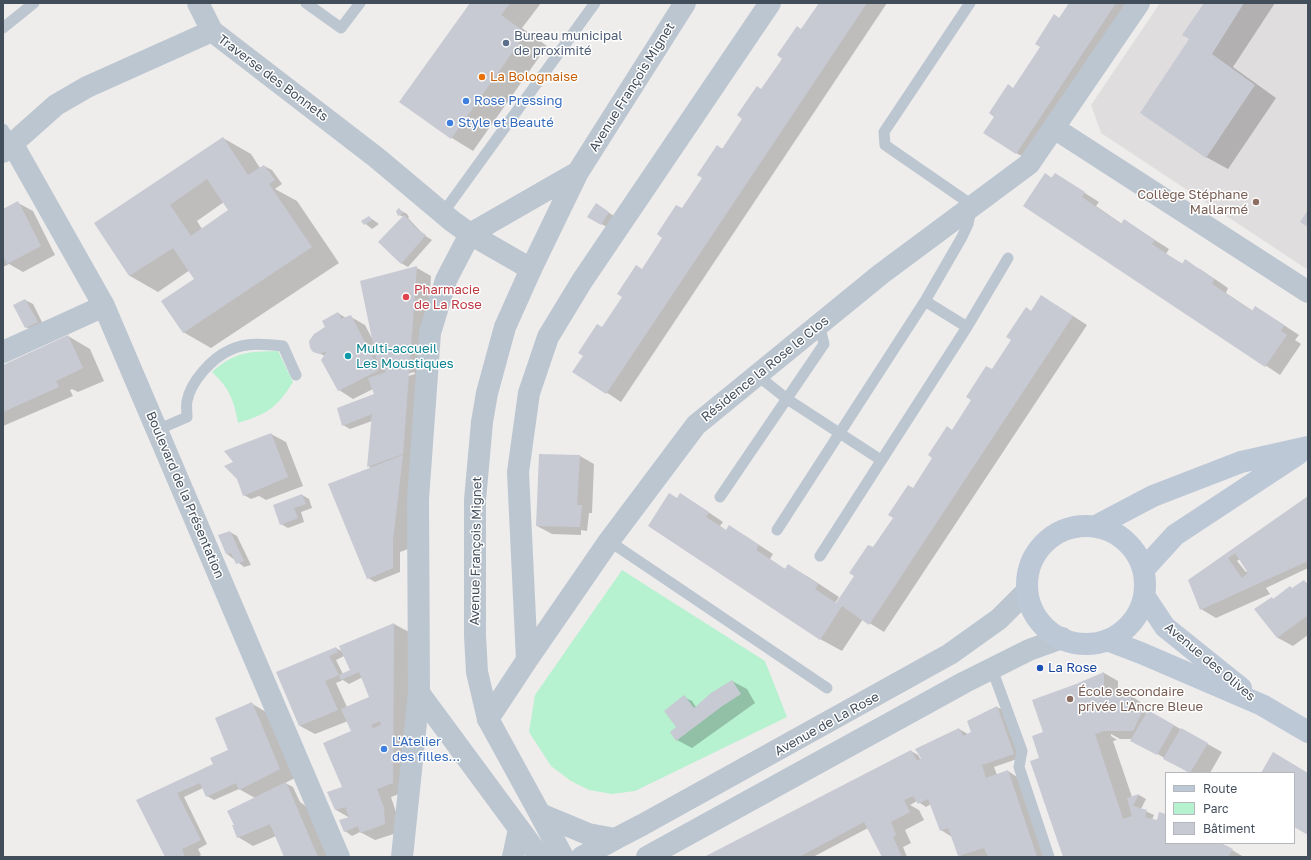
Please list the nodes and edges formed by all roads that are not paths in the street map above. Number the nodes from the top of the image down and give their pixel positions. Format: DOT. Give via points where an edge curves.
graph roads {
  1 [pos="34,3"];
  2 [pos="198,3"];
  3 [pos="306,3"];
  4 [pos="360,3"];
  5 [pos="596,3"];
  6 [pos="685,3"];
  7 [pos="770,3"];
  8 [pos="970,3"];
  9 [pos="1139,3"];
  10 [pos="3,28"];
  11 [pos="212,31"];
  12 [pos="1054,128"];
  13 [pos="6,141"];
  14 [pos="578,172"];
  15 [pos="972,205"];
  16 [pos="443,213"];
  17 [pos="470,234"];
  18 [pos="1008,258"];
  19 [pos="531,269"];
  20 [pos="1308,292"];
  21 [pos="925,301"];
  22 [pos="104,306"];
  23 [pos="819,324"];
  24 [pos="967,327"];
  25 [pos="3,352"];
  26 [pos="296,375"];
  27 [pos="757,375"];
  28 [pos="787,399"];
  29 [pos="157,430"];
  30 [pos="840,432"];
  31 [pos="1308,448"];
  32 [pos="880,460"];
  33 [pos="720,497"];
  34 [pos="1096,526"];
  35 [pos="777,530"];
  36 [pos="609,541"];
  37 [pos="820,556"];
  38 [pos="1144,569"];
  39 [pos="1027,591"];
  40 [pos="1145,597"];
  41 [pos="1062,638"];
  42 [pos="1107,640"];
  43 [pos="527,660"];
  44 [pos="992,668"];
  45 [pos="827,688"];
  46 [pos="419,694"];
  47 [pos="1262,705"];
  48 [pos="488,719"];
  49 [pos="1308,732"];
  50 [pos="540,814"];
  51 [pos="519,829"];
  52 [pos="614,839"];
  53 [pos="339,857"];
  54 [pos="402,857"];
  55 [pos="513,857"];
  56 [pos="540,857"];
  57 [pos="563,857"];
  58 [pos="582,857"];
  59 [pos="647,857"];
  60 [pos="1049,857"];
  1 -- 10 [label="lane"];
  2 -- 11 [label="street"];
  3 -- 4 [label="lane" via="341,28"];
  5 -- 16 [label="lane"];
  6 -- 14 [label="street, Avenue François Mignet"];
  7 -- 43 [label="street" via="582,281 548,337 529,393 518,472"];
  8 -- 15 [label="lane" via="884,132 883,138 885,145"];
  9 -- 12 [label="street, Résidence la Rose le Clos"];
  11 -- 13 [label="street, Traverse des Bonnets" via="87,87 56,105"];
  11 -- 16 [label="street, Traverse des Bonnets" via="377,158"];
  12 -- 15 [label="street, Résidence la Rose le Clos" via="1029,164"];
  12 -- 20 [label="street"];
  13 -- 22 [label="street, Boulevard de la Présentation"];
  14 -- 17 [label="street, Avenue François Mignet"];
  14 -- 19 [label="street, Avenue François Mignet"];
  15 -- 21 [label="lane" via="962,237"];
  15 -- 23 [label="street, Résidence la Rose le Clos" via="880,274"];
  16 -- 17 [label="street, Traverse des Bonnets"];
  17 -- 19 [label="street, Traverse des Bonnets"];
  17 -- 46 [label="street" via="446,280 430,333 418,499"];
  18 -- 24 [label="lane"];
  19 -- 48 [label="street, Avenue François Mignet" via="506,327 486,393 474,500 474,636 477,672"];
  21 -- 24 [label="lane"];
  21 -- 30 [label="lane"];
  22 -- 25 [label="street"];
  22 -- 29 [label="street, Boulevard de la Présentation"];
  23 -- 27 [label="street, Résidence la Rose le Clos"];
  23 -- 28 [label="lane" via="824,344"];
  24 -- 32 [label="lane"];
  26 -- 29 [label="lane" via="282,346 265,344 230,349 214,360 192,390 187,402 187,417"];
  27 -- 28 [label="lane"];
  27 -- 36 [label="street, Résidence la Rose le Clos" via="696,425"];
  28 -- 30 [label="lane"];
  28 -- 33 [label="lane"];
  29 -- 53 [label="street, Boulevard de la Présentation"];
  30 -- 32 [label="lane"];
  30 -- 35 [label="lane"];
  31 -- 34 [label="main road" via="1241,462 1153,496"];
  31 -- 38 [label="main road" via="1175,535"];
  32 -- 37 [label="lane"];
  34 -- 38 [label="main road" via="1126,540 1139,556"];
  34 -- 39 [label="main road" via="1082,525 1069,528 1046,541 1030,564"];
  36 -- 43 [label="street, Résidence la Rose le Clos"];
  36 -- 45 [label="lane"];
  38 -- 40 [label="main road"];
  39 -- 41 [label="main road" via="1035,614 1051,632"];
  39 -- 52 [label="street, Avenue de La Rose" via="999,618 950,654 642,826"];
  40 -- 42 [label="main road" via="1127,628"];
  40 -- 47 [label="main road, Avenue des Olives" via="1165,627"];
  41 -- 42 [label="main road" via="1084,644"];
  41 -- 44 [label="street"];
  42 -- 47 [label="main road, Avenue des Olives"];
  43 -- 48 [label="street, Résidence la Rose le Clos"];
  44 -- 59 [label="street"];
  44 -- 60 [label="lane" via="1022,750 1019,768"];
  46 -- 51 [label="street"];
  46 -- 54 [label="street"];
  47 -- 49 [label="main road, Avenue des Olives"];
  48 -- 50 [label="street, Avenue François Mignet"];
  50 -- 52 [label="street" via="588,834"];
  50 -- 57 [label="street, Avenue François Mignet"];
  51 -- 55 [label="street"];
  51 -- 56 [label="street"];
  52 -- 58 [label="street, Avenue de La Rose"];
}
